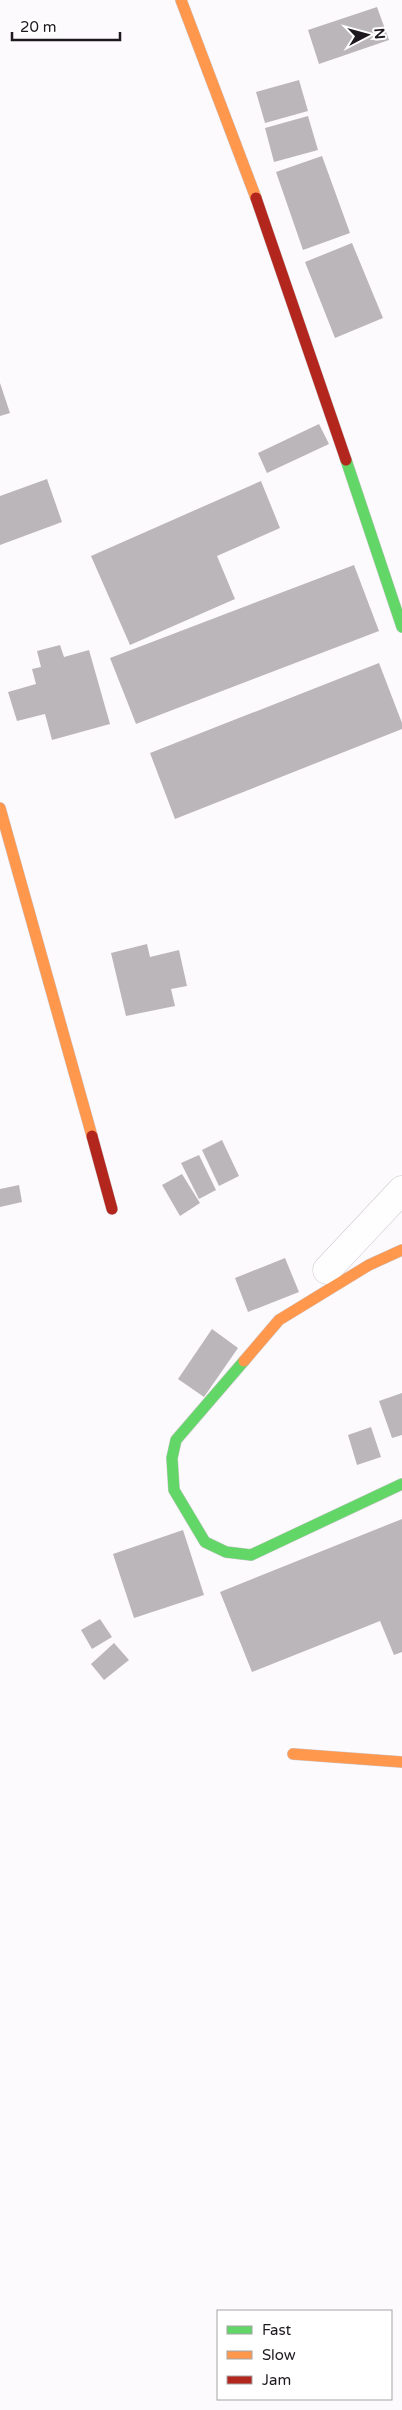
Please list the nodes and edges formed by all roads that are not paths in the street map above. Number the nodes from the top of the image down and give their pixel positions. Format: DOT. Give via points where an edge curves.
graph roads {
  1 [pos="181,0"];
  2 [pos="402,627"];
  3 [pos="0,808"];
  4 [pos="402,1190"];
  5 [pos="112,1210"];
  6 [pos="402,1250"];
  7 [pos="327,1270"];
  8 [pos="402,1484"];
  9 [pos="293,1754"];
  10 [pos="402,1762"];
  1 -- 2 [label="street" via="271,237"];
  3 -- 5 [label="street"];
  4 -- 7 [label="street"];
  6 -- 8 [label="street" via="369,1265 279,1320 176,1440 172,1458 174,1490 205,1542 226,1552 251,1555"];
  9 -- 10 [label="street"];
}
